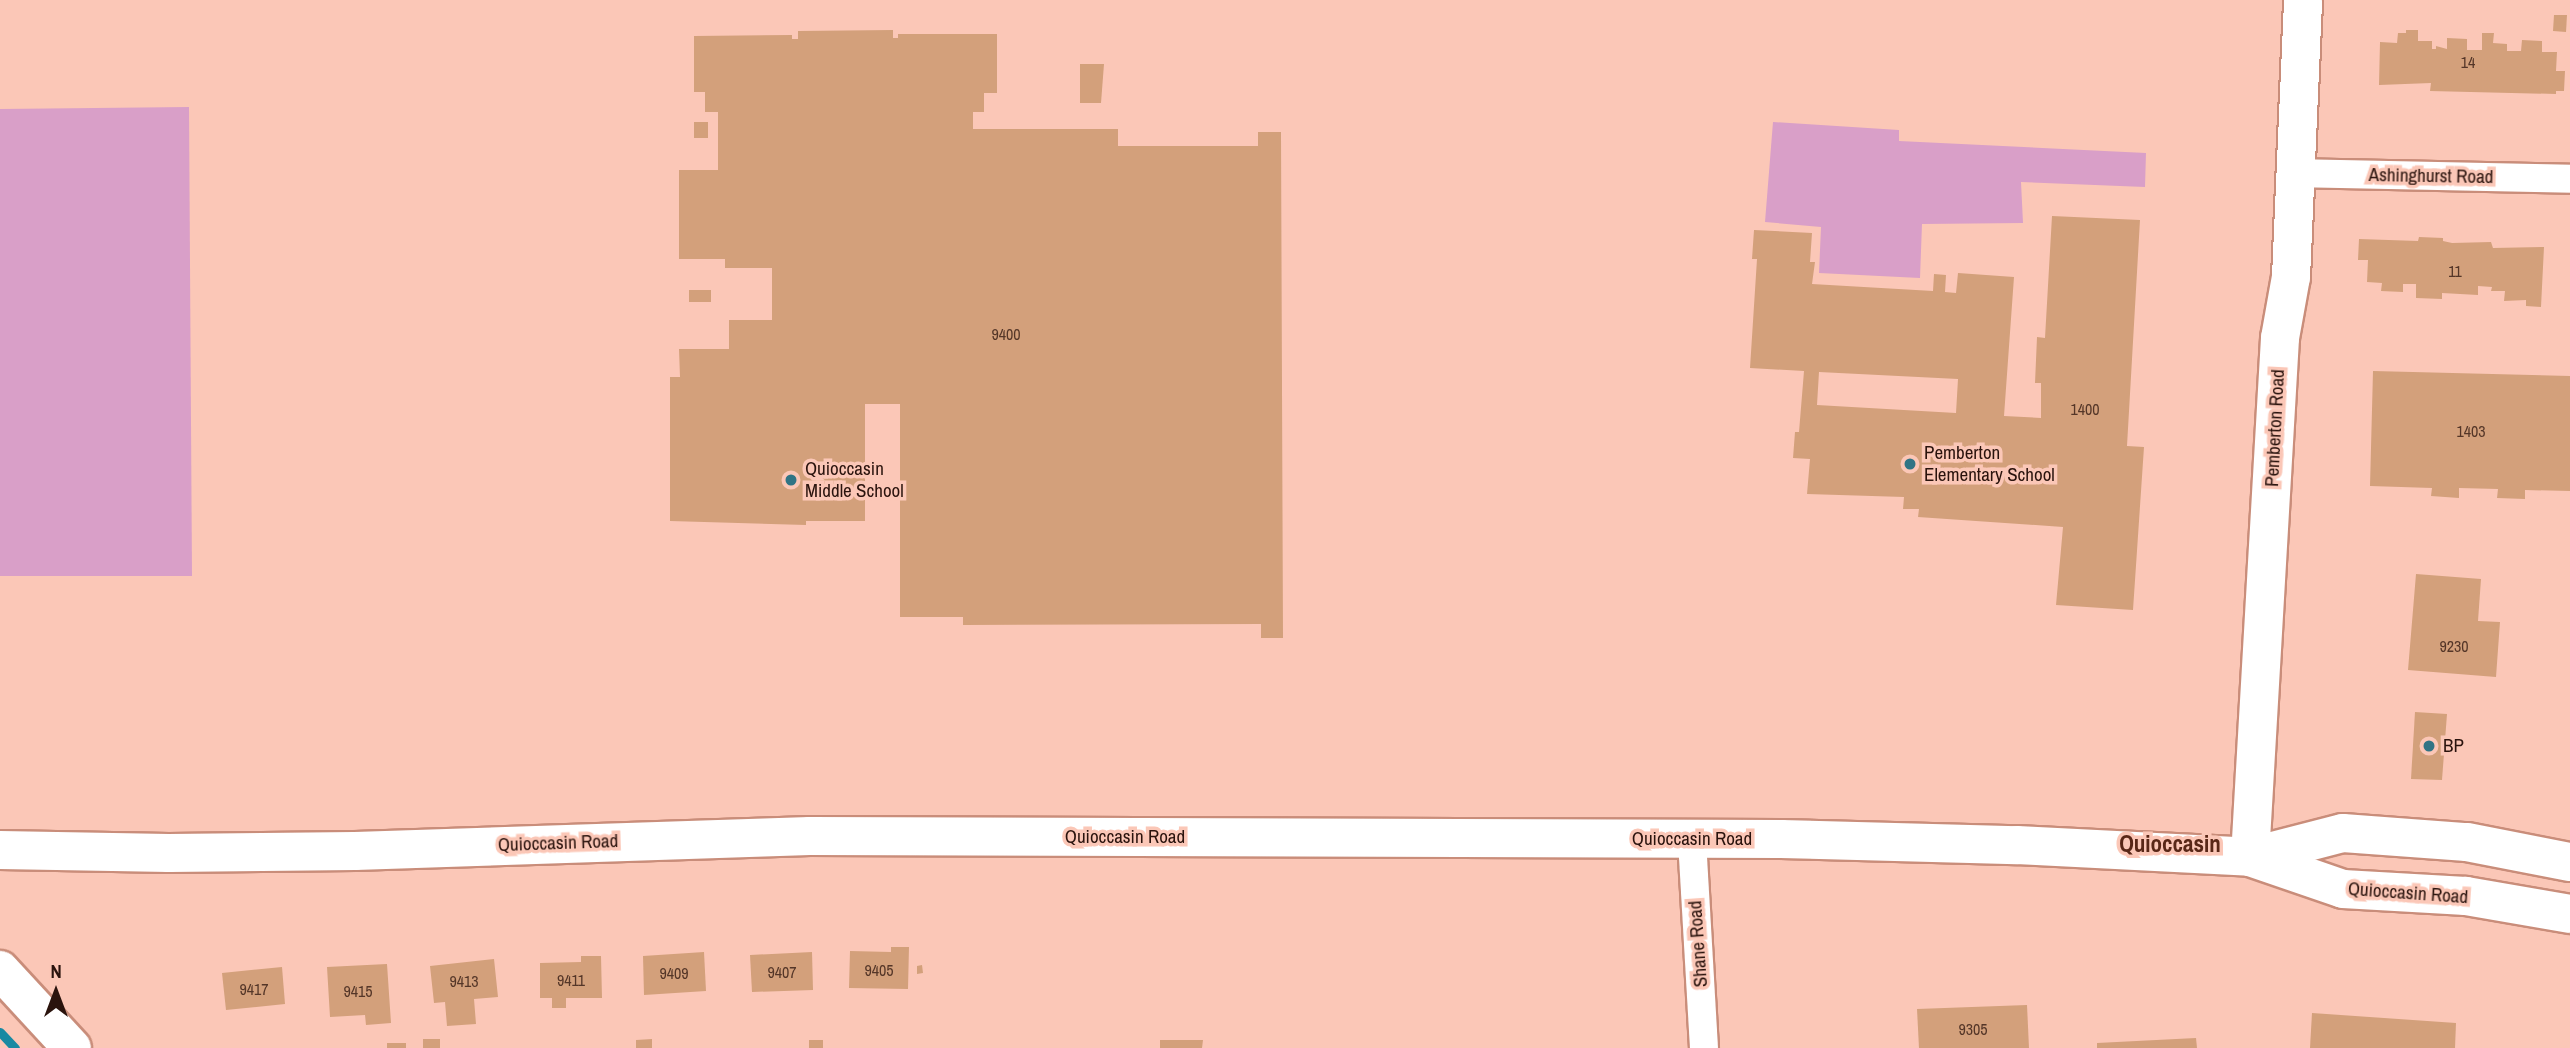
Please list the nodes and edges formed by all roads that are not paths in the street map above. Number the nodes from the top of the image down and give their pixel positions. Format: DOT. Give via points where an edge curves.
graph roads {
  1 [pos="2303,0"];
  2 [pos="2293,173"];
  3 [pos="2570,179"];
  4 [pos="1692,840"];
  5 [pos="0,850"];
  6 [pos="2250,857"];
  7 [pos="2570,862"];
  8 [pos="2570,914"];
  9 [pos="0,970"];
  10 [pos="72,1048"];
  11 [pos="1704,1048"];
  1 -- 2 [label="main road, Pemberton Road"];
  2 -- 3 [label="street, Ashinghurst Road"];
  2 -- 6 [label="main road, Pemberton Road" via="2291,277 2280,338"];
  4 -- 5 [label="main road, Quioccasin Road" via="810,836 355,851"];
  4 -- 6 [label="main road, Quioccasin Road" via="2017,845"];
  4 -- 11 [label="street, Shane Road"];
  6 -- 7 [label="main road, Quioccasin Road" via="2343,833 2467,842"];
  6 -- 8 [label="main road, Quioccasin Road" via="2343,889 2466,896"];
  9 -- 10 [label="main road"];
}
